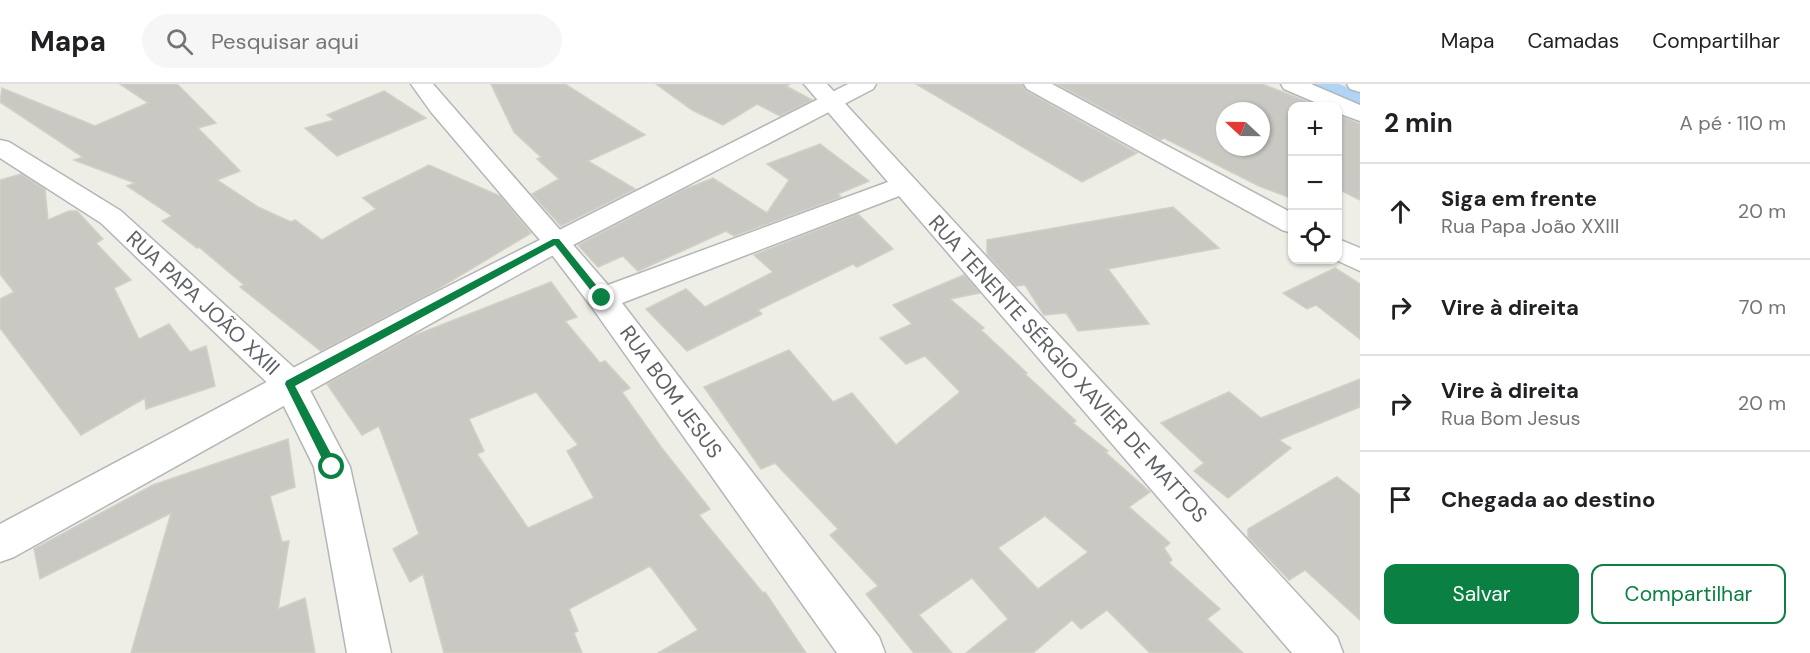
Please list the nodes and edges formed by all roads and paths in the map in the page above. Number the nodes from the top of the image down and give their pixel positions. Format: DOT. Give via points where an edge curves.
graph roads {
  1 [pos="422,84"];
  2 [pos="865,84"];
  3 [pos="1035,84"];
  4 [pos="1292,84"];
  5 [pos="823,92"];
  6 [pos="1360,114"];
  7 [pos="0,147"];
  8 [pos="904,185"];
  9 [pos="1288,221"];
  10 [pos="556,241"];
  11 [pos="1342,250"];
  12 [pos="1360,261"];
  13 [pos="602,298"];
  14 [pos="290,384"];
  15 [pos="0,544"];
  16 [pos="369,653"];
  17 [pos="863,653"];
  18 [pos="1321,653"];
  1 -- 10 [label="street, RUA BOM JESUS"];
  2 -- 5 [label="street"];
  3 -- 9 [label="street"];
  4 -- 6 [label="street"];
  5 -- 8 [label="street, RUA TENENTE SÉRGIO XAVIER DE MATTOS"];
  5 -- 10 [label="street"];
  7 -- 14 [label="street, RUA PAPA JOÃO XXIII" via="111,217"];
  8 -- 13 [label="street"];
  8 -- 18 [label="street, RUA TENENTE SÉRGIO XAVIER DE MATTOS"];
  10 -- 13 [label="street, RUA BOM JESUS"];
  10 -- 14 [label="street"];
  11 -- 12 [label="street"];
  13 -- 17 [label="street, RUA BOM JESUS"];
  14 -- 15 [label="street"];
  14 -- 16 [label="street, RUA PAPA JOÃO XXIII" via="332,467"];
}
